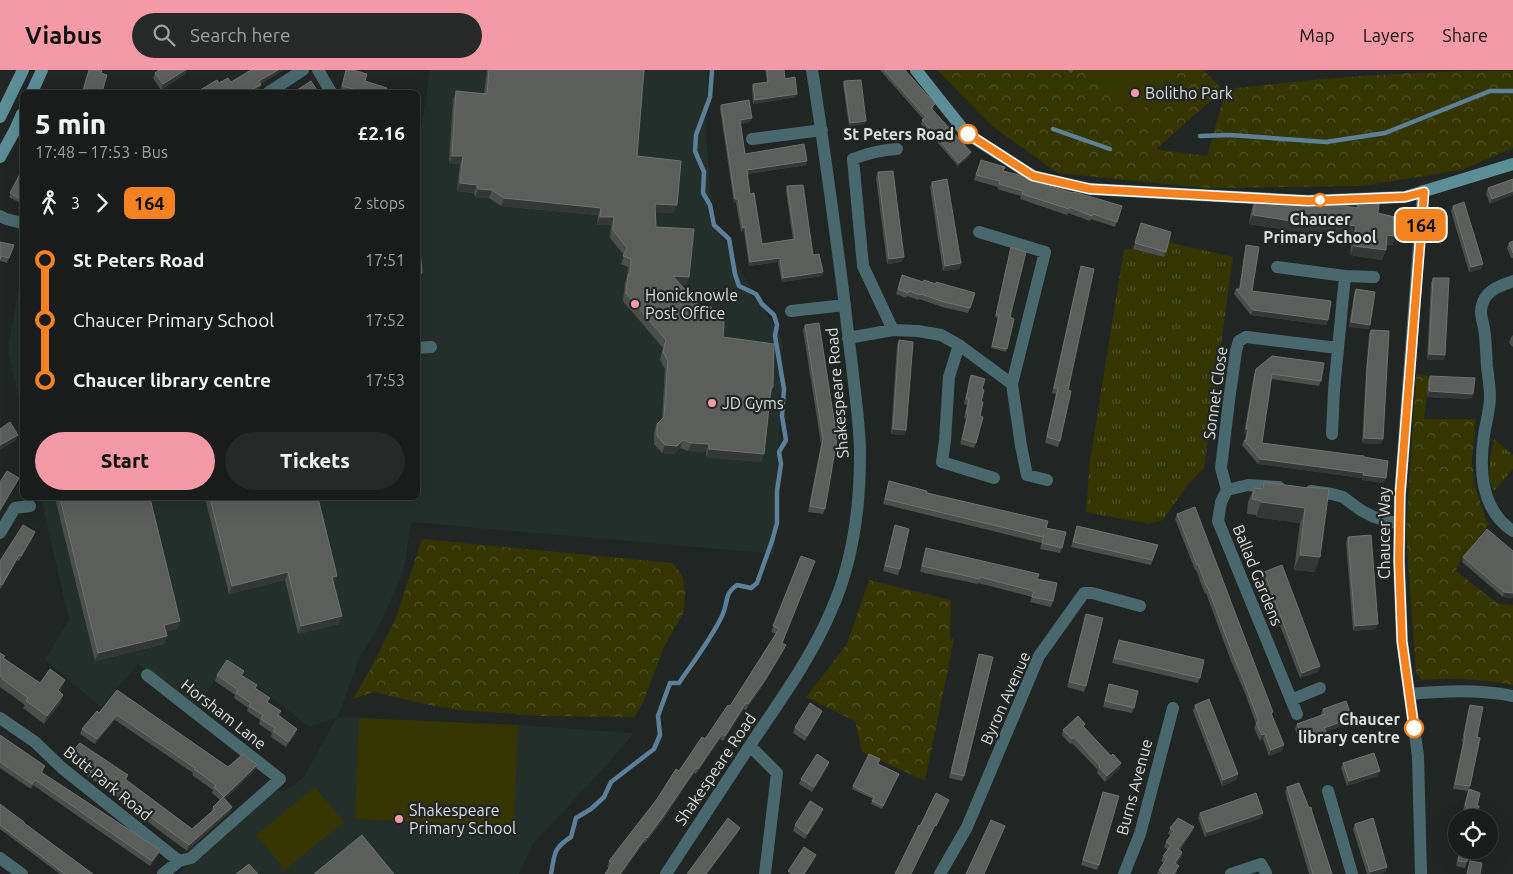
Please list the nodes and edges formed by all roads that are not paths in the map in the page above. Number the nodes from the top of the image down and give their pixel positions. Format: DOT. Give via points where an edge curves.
graph roads {
  1 [pos="23,70"];
  2 [pos="42,70"];
  3 [pos="302,70"];
  4 [pos="318,70"];
  5 [pos="812,70"];
  6 [pos="916,70"];
  7 [pos="288,74"];
  8 [pos="33,90"];
  9 [pos="270,90"];
  10 [pos="330,90"];
  11 [pos="0,117"];
  12 [pos="20,119"];
  13 [pos="822,130"];
  14 [pos="752,139"];
  15 [pos="897,149"];
  16 [pos="0,157"];
  17 [pos="1513,164"];
  18 [pos="1424,192"];
  19 [pos="0,216"];
  20 [pos="20,223"];
  21 [pos="979,232"];
  22 [pos="1277,266"];
  23 [pos="1345,276"];
  24 [pos="1374,277"];
  25 [pos="1513,281"];
  26 [pos="845,305"];
  27 [pos="791,310"];
  28 [pos="893,330"];
  29 [pos="848,338"];
  30 [pos="959,345"];
  31 [pos="431,346"];
  32 [pos="420,348"];
  33 [pos="1338,348"];
  34 [pos="1012,384"];
  35 [pos="1332,434"];
  36 [pos="994,478"];
  37 [pos="1047,480"];
  38 [pos="1227,490"];
  39 [pos="30,506"];
  40 [pos="1399,524"];
  41 [pos="0,532"];
  42 [pos="1513,532"];
  43 [pos="1140,606"];
  44 [pos="147,675"];
  45 [pos="1320,688"];
  46 [pos="1409,694"];
  47 [pos="1513,696"];
  48 [pos="1291,700"];
  49 [pos="1173,708"];
  50 [pos="1297,714"];
  51 [pos="0,718"];
  52 [pos="750,746"];
  53 [pos="1328,791"];
  54 [pos="0,858"];
  55 [pos="179,861"];
  56 [pos="1266,873"];
  57 [pos="22,874"];
  58 [pos="163,874"];
  59 [pos="666,874"];
  60 [pos="765,874"];
  61 [pos="940,874"];
  62 [pos="1124,874"];
  63 [pos="1231,874"];
  64 [pos="1352,874"];
  65 [pos="1421,874"];
  1 -- 11 [label="street"];
  2 -- 8 [label="street"];
  3 -- 7 [label="street"];
  4 -- 10 [label="street"];
  5 -- 13 [label="street, Shakespeare Road"];
  6 -- 18 [label="street" via="966,133 1033,176 1090,189 1308,201 1405,197"];
  7 -- 9 [label="street"];
  12 -- 16 [label="street"];
  13 -- 14 [label="street"];
  13 -- 26 [label="street, Shakespeare Road"];
  15 -- 28 [label="street" via="875,151 853,159 863,266"];
  17 -- 18 [label="street"];
  18 -- 40 [label="street, Chaucer Way"];
  19 -- 20 [label="street"];
  21 -- 34 [label="street" via="1044,252"];
  22 -- 23 [label="street"];
  23 -- 24 [label="street"];
  23 -- 33 [label="street"];
  25 -- 42 [label="street" via="1487,293 1480,314 1490,397 1481,468 1491,507"];
  26 -- 27 [label="street"];
  26 -- 29 [label="street, Shakespeare Road"];
  28 -- 29 [label="street"];
  28 -- 30 [label="street" via="942,335"];
  29 -- 52 [label="street, Shakespeare Road" via="860,456 857,516 850,554 822,632"];
  30 -- 34 [label="street"];
  30 -- 36 [label="street" via="949,377 942,462"];
  31 -- 32 [label="street"];
  33 -- 35 [label="street"];
  33 -- 38 [label="street, Sonnet Close" via="1246,337 1239,341 1221,468"];
  34 -- 37 [label="street" via="1027,475"];
  38 -- 40 [label="street" via="1248,485 1332,494 1343,497 1362,511"];
  38 -- 48 [label="street, Ballad Gardens" via="1218,520"];
  39 -- 41 [label="street" via="14,508"];
  40 -- 46 [label="street, Chaucer Way" via="1402,641"];
  43 -- 61 [label="street, Byron Avenue" via="1084,593 1040,656 967,827"];
  44 -- 55 [label="street, Horsham Lane" via="280,779 191,858"];
  45 -- 48 [label="street"];
  46 -- 47 [label="street" via="1453,691"];
  46 -- 65 [label="street, Chaucer Way" via="1418,756"];
  48 -- 50 [label="street, Ballad Gardens"];
  49 -- 62 [label="street, Burns Avenue" via="1140,834"];
  51 -- 55 [label="street, Butt Park Road" via="36,742 62,768"];
  52 -- 59 [label="street, Shakespeare Road"];
  52 -- 60 [label="street" via="777,773"];
  53 -- 64 [label="street"];
  54 -- 57 [label="street"];
  55 -- 58 [label="street"];
  56 -- 63 [label="street" via="1261,864"];
}
